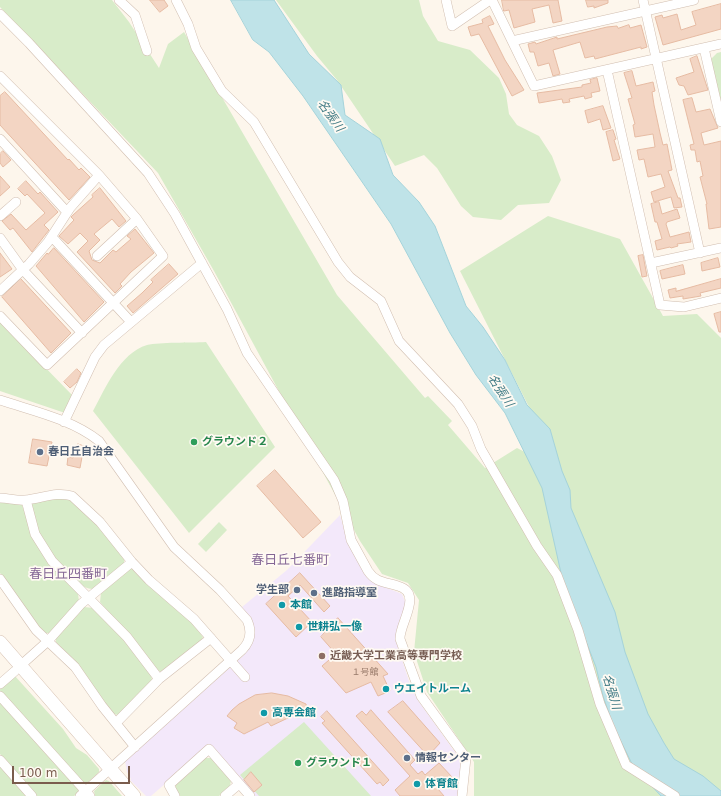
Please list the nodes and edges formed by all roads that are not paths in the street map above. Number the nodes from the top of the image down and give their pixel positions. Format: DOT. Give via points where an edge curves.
graph roads {
  1 [pos="119,0"];
  2 [pos="176,0"];
  3 [pos="446,0"];
  4 [pos="491,0"];
  5 [pos="643,0"];
  6 [pos="694,0"];
  7 [pos="645,11"];
  8 [pos="0,14"];
  9 [pos="512,41"];
  10 [pos="721,44"];
  11 [pos="704,48"];
  12 [pos="147,51"];
  13 [pos="656,59"];
  14 [pos="608,70"];
  15 [pos="0,76"];
  16 [pos="721,122"];
  17 [pos="0,139"];
  18 [pos="99,175"];
  19 [pos="16,202"];
  20 [pos="67,212"];
  21 [pos="0,216"];
  22 [pos="137,219"];
  23 [pos="52,237"];
  24 [pos="0,238"];
  25 [pos="721,248"];
  26 [pos="700,253"];
  27 [pos="97,256"];
  28 [pos="202,263"];
  29 [pos="651,263"];
  30 [pos="23,270"];
  31 [pos="0,291"];
  32 [pos="721,298"];
  33 [pos="113,303"];
  34 [pos="0,316"];
  35 [pos="131,322"];
  36 [pos="82,333"];
  37 [pos="0,400"];
  38 [pos="64,422"];
  39 [pos="0,498"];
  40 [pos="26,500"];
  41 [pos="132,562"];
  42 [pos="0,578"];
  43 [pos="88,598"];
  44 [pos="211,638"];
  45 [pos="48,641"];
  46 [pos="0,642"];
  47 [pos="231,661"];
  48 [pos="18,668"];
  49 [pos="245,677"];
  50 [pos="159,680"];
  51 [pos="0,684"];
  52 [pos="0,696"];
  53 [pos="116,723"];
  54 [pos="135,747"];
  55 [pos="0,760"];
  56 [pos="110,769"];
  57 [pos="239,784"];
  58 [pos="85,794"];
  59 [pos="32,796"];
  60 [pos="134,796"];
  61 [pos="175,796"];
  62 [pos="225,796"];
  63 [pos="250,796"];
  64 [pos="462,796"];
  65 [pos="675,796"];
  1 -- 12 [label="street" via="135,15"];
  2 -- 65 [label="street" via="196,48 222,91 254,122 338,262 350,277 381,301 399,341 458,404 472,426 481,449 537,546 557,575 578,630 600,704 626,765"];
  3 -- 4 [label="street" via="452,26"];
  4 -- 9 [label="street"];
  5 -- 7 [label="street"];
  6 -- 7 [label="street"];
  7 -- 9 [label="street"];
  7 -- 13 [label="street"];
  8 -- 28 [label="street" via="148,173 168,202"];
  9 -- 14 [label="street" via="534,86"];
  10 -- 11 [label="street"];
  11 -- 13 [label="street"];
  11 -- 16 [label="street"];
  13 -- 14 [label="street"];
  13 -- 26 [label="street"];
  14 -- 29 [label="street"];
  15 -- 18 [label="street"];
  17 -- 20 [label="street"];
  18 -- 20 [label="street"];
  18 -- 22 [label="street"];
  19 -- 21 [label="street"];
  20 -- 23 [label="street"];
  22 -- 27 [label="street"];
  22 -- 33 [label="street" via="163,256"];
  23 -- 30 [label="street"];
  23 -- 33 [label="street"];
  24 -- 30 [label="street"];
  25 -- 26 [label="street"];
  26 -- 29 [label="street"];
  28 -- 35 [label="street"];
  28 -- 64 [label="street" via="247,353 334,480 343,501 351,540 368,572 380,582 401,587 408,595 410,604 400,631 400,639 421,696 466,758"];
  29 -- 32 [label="street" via="660,305 684,307"];
  30 -- 31 [label="street"];
  30 -- 36 [label="street"];
  33 -- 35 [label="street"];
  33 -- 36 [label="street"];
  34 -- 36 [label="street" via="47,365"];
  35 -- 38 [label="street" via="104,345 95,357"];
  37 -- 38 [label="street"];
  38 -- 47 [label="street" via="83,430 104,446 174,547 220,590 247,620 250,630 248,642"];
  39 -- 40 [label="street"];
  40 -- 41 [label="street" via="50,495 72,496 100,522"];
  40 -- 43 [label="street" via="35,534 43,547 56,566"];
  41 -- 43 [label="street"];
  41 -- 44 [label="street"];
  42 -- 45 [label="street" via="36,630"];
  43 -- 45 [label="street"];
  43 -- 50 [label="street" via="127,637"];
  44 -- 47 [label="street"];
  44 -- 50 [label="street"];
  45 -- 48 [label="street"];
  45 -- 53 [label="street" via="75,667"];
  46 -- 48 [label="street"];
  47 -- 49 [label="street"];
  47 -- 54 [label="street"];
  48 -- 51 [label="street"];
  48 -- 56 [label="street"];
  50 -- 53 [label="street"];
  52 -- 58 [label="street"];
  53 -- 54 [label="street"];
  54 -- 56 [label="street"];
  55 -- 59 [label="street"];
  56 -- 58 [label="street"];
  56 -- 60 [label="street"];
  57 -- 61 [label="street" via="209,749 169,785"];
  57 -- 62 [label="street"];
  57 -- 63 [label="street"];
}
